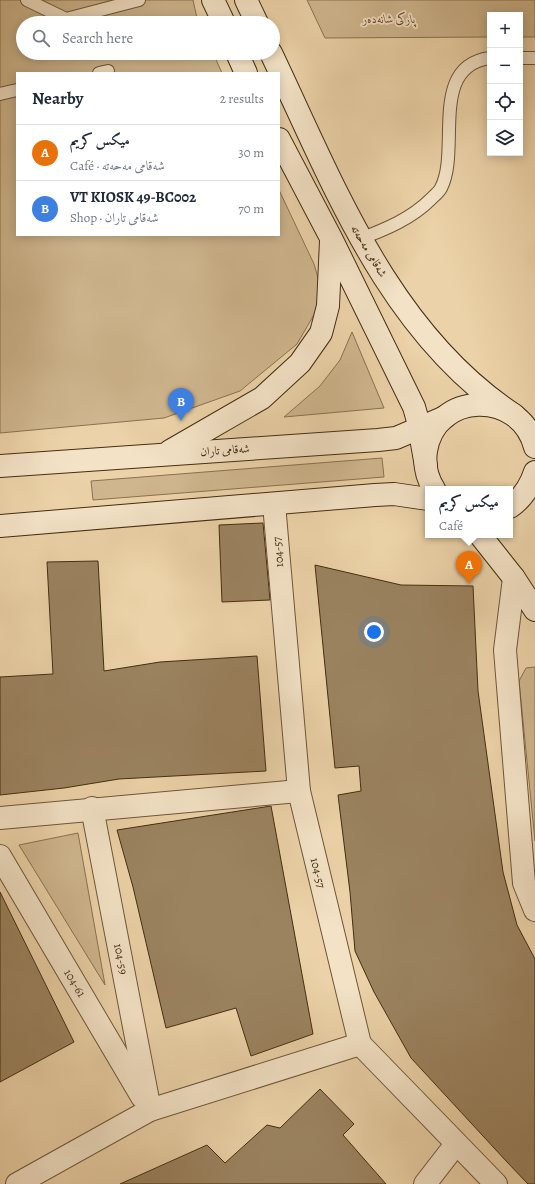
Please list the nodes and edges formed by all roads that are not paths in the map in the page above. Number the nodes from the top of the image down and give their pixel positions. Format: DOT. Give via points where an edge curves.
graph roads {
  1 [pos="27,0"];
  2 [pos="139,0"];
  3 [pos="213,0"];
  4 [pos="246,0"];
  5 [pos="62,16"];
  6 [pos="74,16"];
  7 [pos="221,16"];
  8 [pos="254,16"];
  9 [pos="487,58"];
  10 [pos="523,58"];
  11 [pos="535,58"];
  12 [pos="240,60"];
  13 [pos="274,60"];
  14 [pos="246,72"];
  15 [pos="16,90"];
  16 [pos="0,94"];
  17 [pos="280,141"];
  18 [pos="331,238"];
  19 [pos="360,239"];
  20 [pos="501,409"];
  21 [pos="535,411"];
  22 [pos="445,417"];
  23 [pos="420,429"];
  24 [pos="535,447"];
  25 [pos="166,454"];
  26 [pos="0,466"];
  27 [pos="426,466"];
  28 [pos="535,472"];
  29 [pos="535,478"];
  30 [pos="535,483"];
  31 [pos="433,486"];
  32 [pos="535,497"];
  33 [pos="425,499"];
  34 [pos="274,504"];
  35 [pos="513,505"];
  36 [pos="513,506"];
  37 [pos="0,526"];
  38 [pos="482,538"];
  39 [pos="514,578"];
  40 [pos="535,610"];
  41 [pos="299,791"];
  42 [pos="92,808"];
  43 [pos="0,818"];
  44 [pos="0,856"];
  45 [pos="529,880"];
  46 [pos="535,910"];
  47 [pos="360,1044"];
  48 [pos="150,1110"];
  49 [pos="456,1144"];
  50 [pos="17,1184"];
  51 [pos="425,1184"];
  52 [pos="496,1184"];
  1 -- 5 [label="lane"];
  2 -- 6 [label="lane"];
  3 -- 7 [label="main road"];
  4 -- 8 [label="main road"];
  9 -- 19 [label="lane" via="478,60 460,73 451,94 446,176 441,190 420,210 400,222"];
  10 -- 11 [label="lane"];
  12 -- 14 [label="main road"];
  13 -- 19 [label="main road, شەقامی مەحەتە"];
  15 -- 16 [label="lane"];
  17 -- 18 [label="main road"];
  18 -- 23 [label="main road" via="414,408"];
  18 -- 25 [label="main road" via="328,306 321,334 300,363 262,398"];
  19 -- 20 [label="main road, شەقامی مەحەتە" via="413,320 468,380"];
  20 -- 21 [label="main road"];
  20 -- 22 [label="main road, شەقامی تاران" via="470,405"];
  20 -- 24 [label="main road, شەقامی مەحەتە" via="527,428"];
  22 -- 23 [label="main road, شەقامی تاران"];
  22 -- 27 [label="main road" via="429,439"];
  23 -- 25 [label="main road, شەقامی تاران" via="396,438 378,440"];
  23 -- 27 [label="main road"];
  25 -- 26 [label="main road, شەقامی تاران"];
  27 -- 31 [label="main road"];
  28 -- 35 [label="main road" via="523,497"];
  29 -- 30 [label="main road"];
  32 -- 36 [label="main road"];
  33 -- 34 [label="main road" via="394,494"];
  34 -- 37 [label="main road"];
  34 -- 41 [label="main road, 104-57"];
  38 -- 39 [label="main road"];
  39 -- 40 [label="main road"];
  39 -- 45 [label="main road" via="505,650"];
  41 -- 42 [label="main road"];
  41 -- 47 [label="main road, 104-57"];
  42 -- 43 [label="main road"];
  42 -- 48 [label="main road, 104-59"];
  44 -- 48 [label="main road, 104-61"];
  45 -- 46 [label="main road"];
  47 -- 48 [label="main road"];
  47 -- 49 [label="main road"];
  48 -- 50 [label="main road"];
  49 -- 51 [label="main road"];
  49 -- 52 [label="main road"];
}
